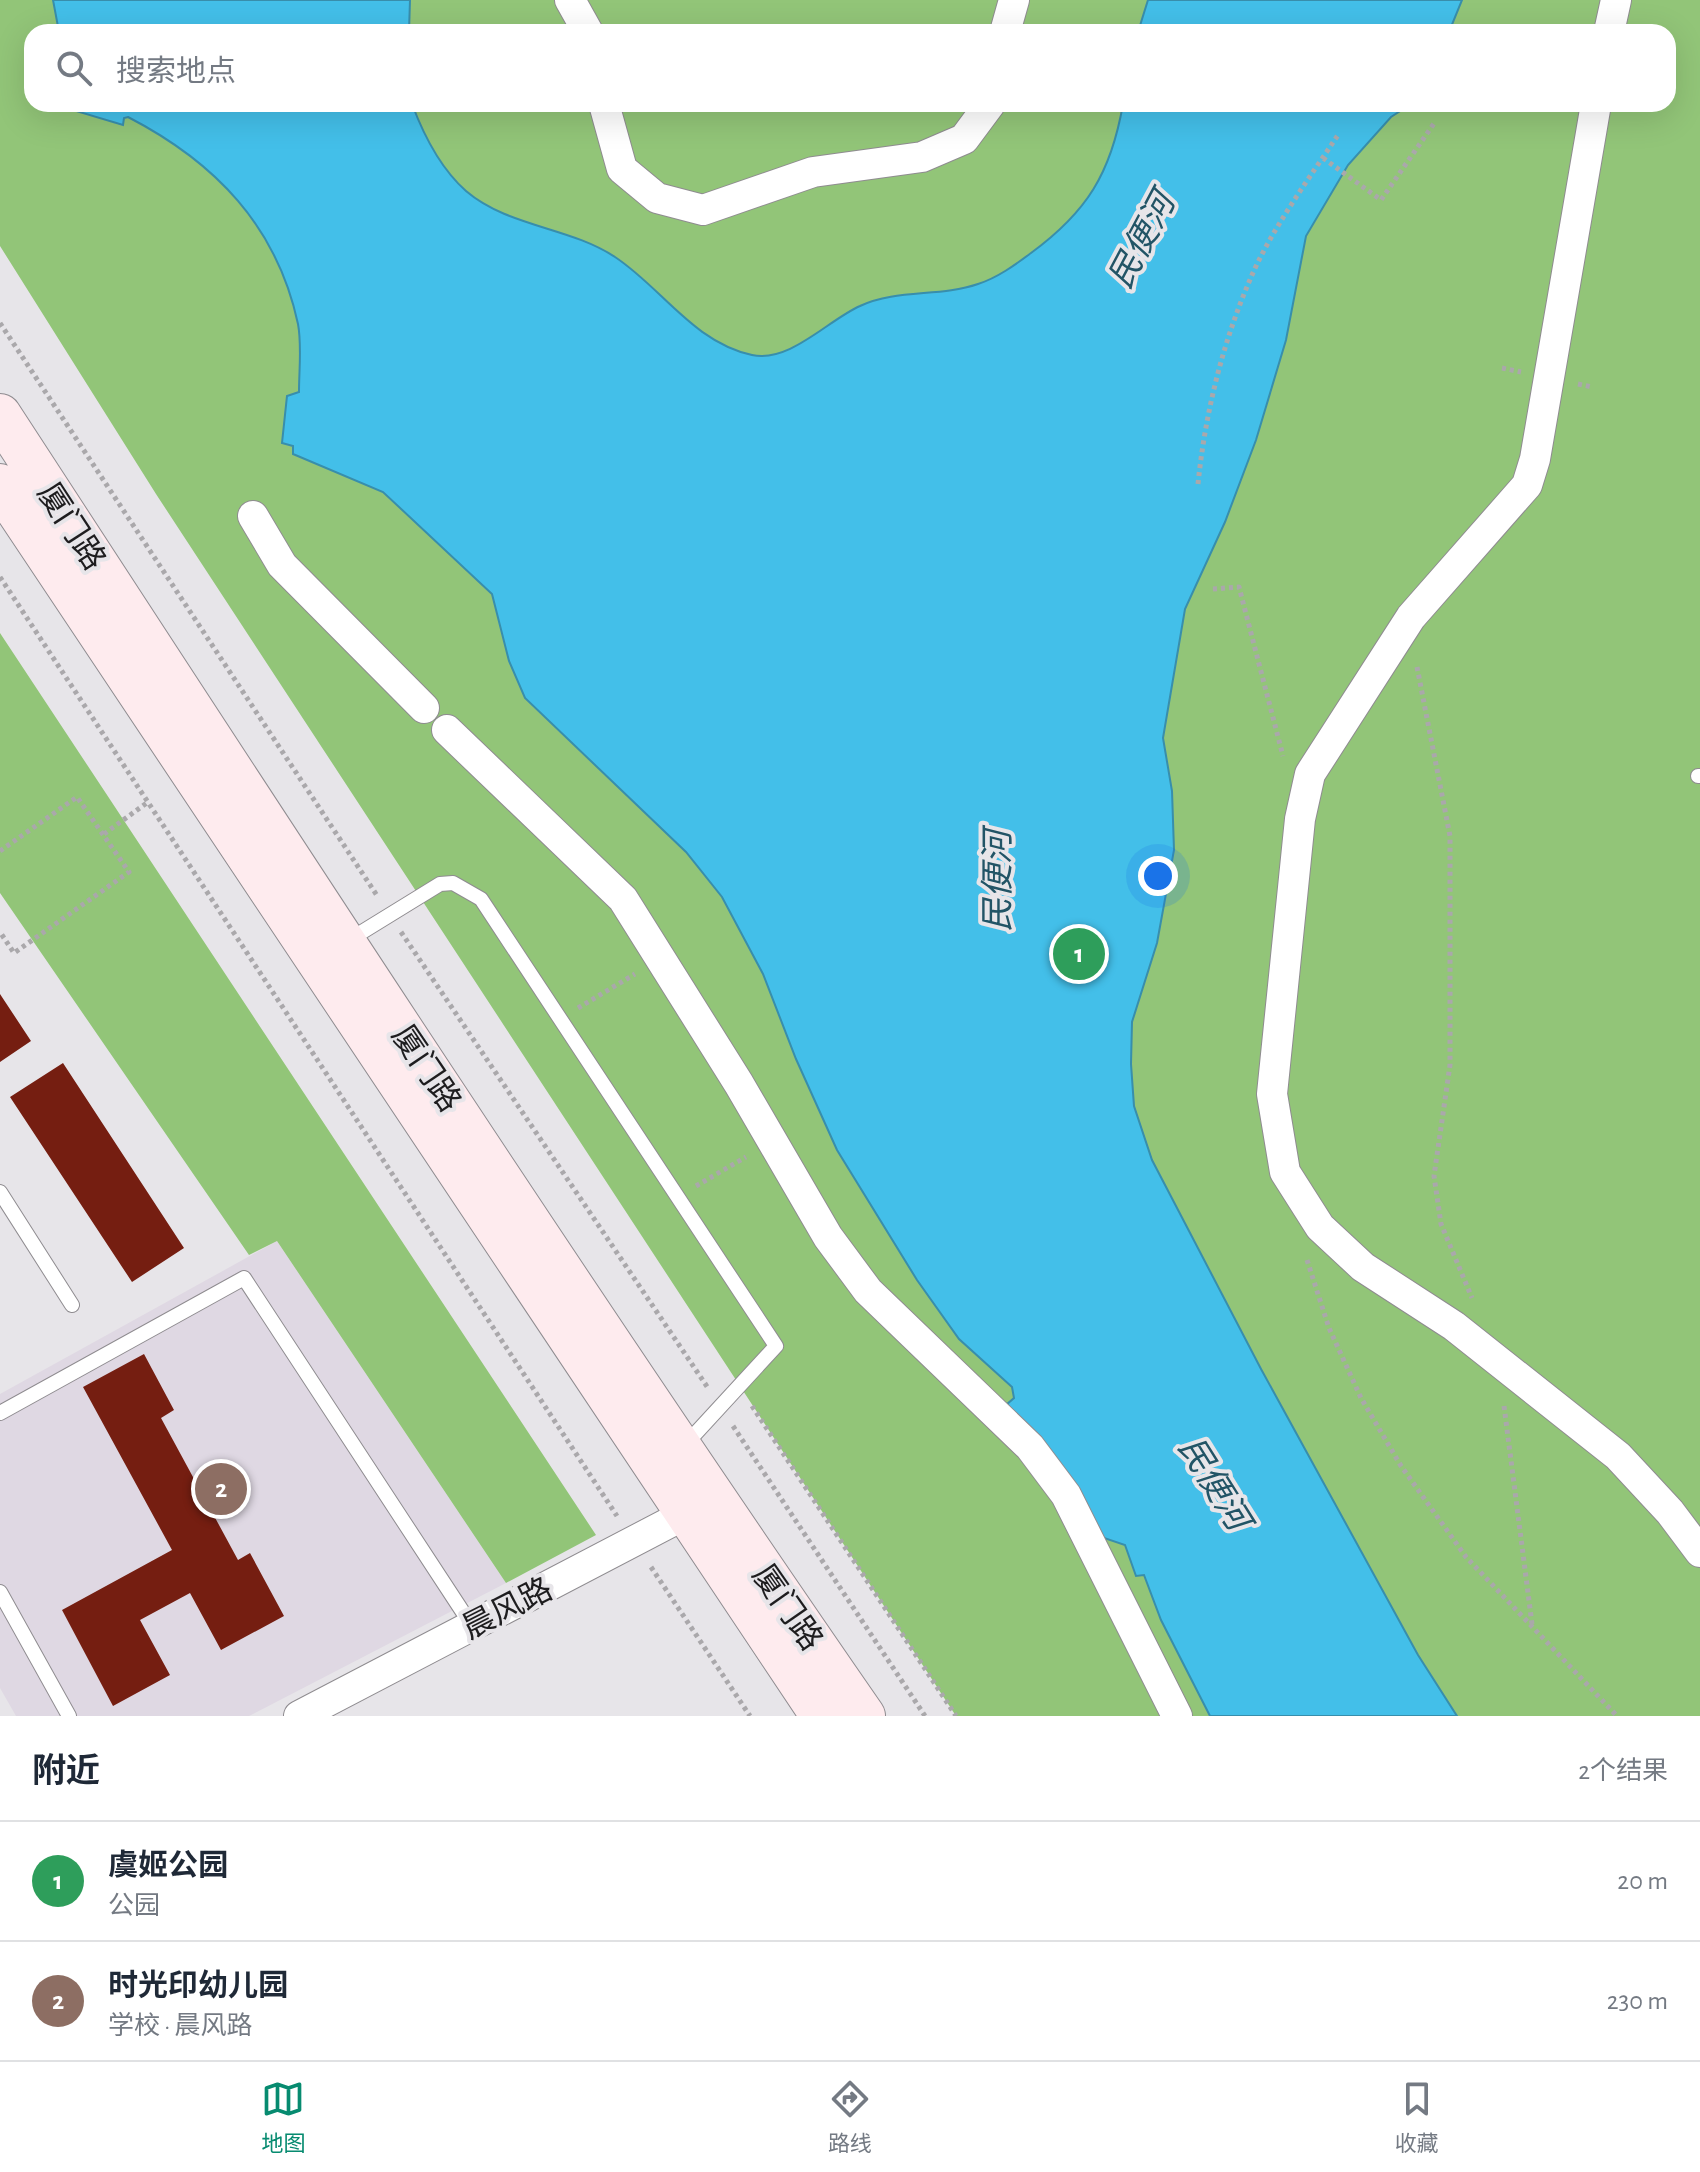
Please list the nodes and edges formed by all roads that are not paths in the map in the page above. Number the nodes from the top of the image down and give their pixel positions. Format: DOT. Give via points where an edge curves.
graph roads {
  1 [pos="570,0"];
  2 [pos="1014,0"];
  3 [pos="1616,0"];
  4 [pos="584,24"];
  5 [pos="1007,24"];
  6 [pos="1611,24"];
  7 [pos="606,112"];
  8 [pos="984,112"];
  9 [pos="1595,112"];
  10 [pos="0,415"];
  11 [pos="0,485"];
  12 [pos="253,516"];
  13 [pos="424,708"];
  14 [pos="447,730"];
  15 [pos="344,943"];
  16 [pos="0,1192"];
  17 [pos="72,1305"];
  18 [pos="0,1413"];
  19 [pos="681,1449"];
  20 [pos="700,1507"];
  21 [pos="1700,1552"];
  22 [pos="0,1592"];
  23 [pos="472,1626"];
  24 [pos="69,1716"];
  25 [pos="299,1716"];
  26 [pos="822,1716"];
  27 [pos="864,1716"];
  28 [pos="1177,1716"];
  1 -- 4 [label="street"];
  2 -- 5 [label="street"];
  3 -- 6 [label="street"];
  7 -- 8 [label="street" via="622,169 657,198 703,210 813,172 922,157 964,139"];
  9 -- 21 [label="street" via="1527,485 1411,617 1310,774 1300,819 1272,1094 1285,1172 1320,1227 1363,1267 1454,1326 1618,1456"];
  10 -- 15 [label="street, 厦门路"];
  11 -- 20 [label="street, 厦门路"];
  12 -- 13 [label="street" via="282,565"];
  14 -- 28 [label="street" via="623,899 828,1237 868,1291 1030,1447 1066,1495"];
  15 -- 19 [label="street, 厦门路"];
  15 -- 19 [label="lane" via="440,884 453,883 481,899 776,1346"];
  16 -- 17 [label="lane"];
  18 -- 23 [label="lane" via="244,1278"];
  19 -- 20 [label="street, 厦门路"];
  20 -- 23 [label="street, 晨风路"];
  20 -- 26 [label="street, 厦门路"];
  20 -- 27 [label="street, 厦门路"];
  22 -- 24 [label="lane"];
  23 -- 25 [label="street, 晨风路"];
}
